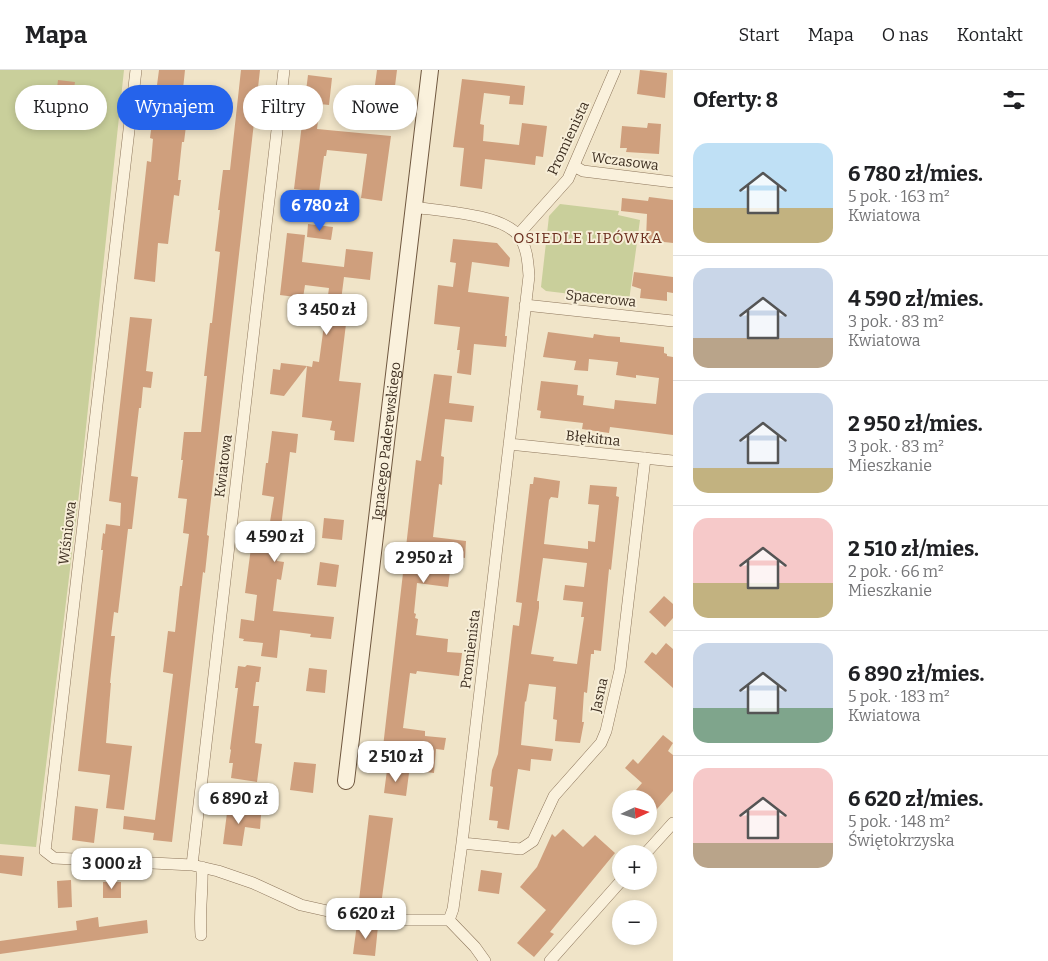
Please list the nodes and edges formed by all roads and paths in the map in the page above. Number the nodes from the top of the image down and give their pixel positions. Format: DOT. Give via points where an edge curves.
graph roads {
  1 [pos="136,70"];
  2 [pos="284,70"];
  3 [pos="430,70"];
  4 [pos="616,70"];
  5 [pos="574,166"];
  6 [pos="673,182"];
  7 [pos="413,207"];
  8 [pos="518,235"];
  9 [pos="526,305"];
  10 [pos="673,321"];
  11 [pos="509,444"];
  12 [pos="645,458"];
  13 [pos="673,461"];
  14 [pos="346,781"];
  15 [pos="673,823"];
  16 [pos="462,843"];
  17 [pos="654,845"];
  18 [pos="197,866"];
  19 [pos="613,890"];
  20 [pos="450,920"];
  21 [pos="200,936"];
  22 [pos="485,961"];
  23 [pos="550,961"];
  1 -- 18 [label="street, Wiśniowa" via="45,851 54,858"];
  2 -- 18 [label="street, Kwiatowa"];
  3 -- 7 [label="street, Ignacego Paderewskiego"];
  4 -- 5 [label="street, Promienista"];
  5 -- 6 [label="street, Wczasowa" via="583,171"];
  5 -- 8 [label="street, Promienista" via="568,179"];
  7 -- 8 [label="street" via="488,219 505,225"];
  7 -- 14 [label="street, Ignacego Paderewskiego"];
  8 -- 9 [label="street, Promienista" via="526,251 529,276"];
  9 -- 10 [label="street, Spacerowa"];
  9 -- 11 [label="street, Promienista"];
  11 -- 12 [label="street, Błękitna"];
  11 -- 16 [label="street, Promienista"];
  12 -- 13 [label="street, Błękitna"];
  12 -- 16 [label="street, Jasna" via="620,670 601,742 554,796 538,835 528,846 521,849"];
  15 -- 17 [label="street"];
  16 -- 20 [label="street, Promienista"];
  18 -- 20 [label="street" via="253,883 301,905 345,915 389,920"];
  18 -- 21 [label="street, Kwiatowa" via="203,891"];
  19 -- 23 [label="street"];
  20 -- 22 [label="street"];
}
